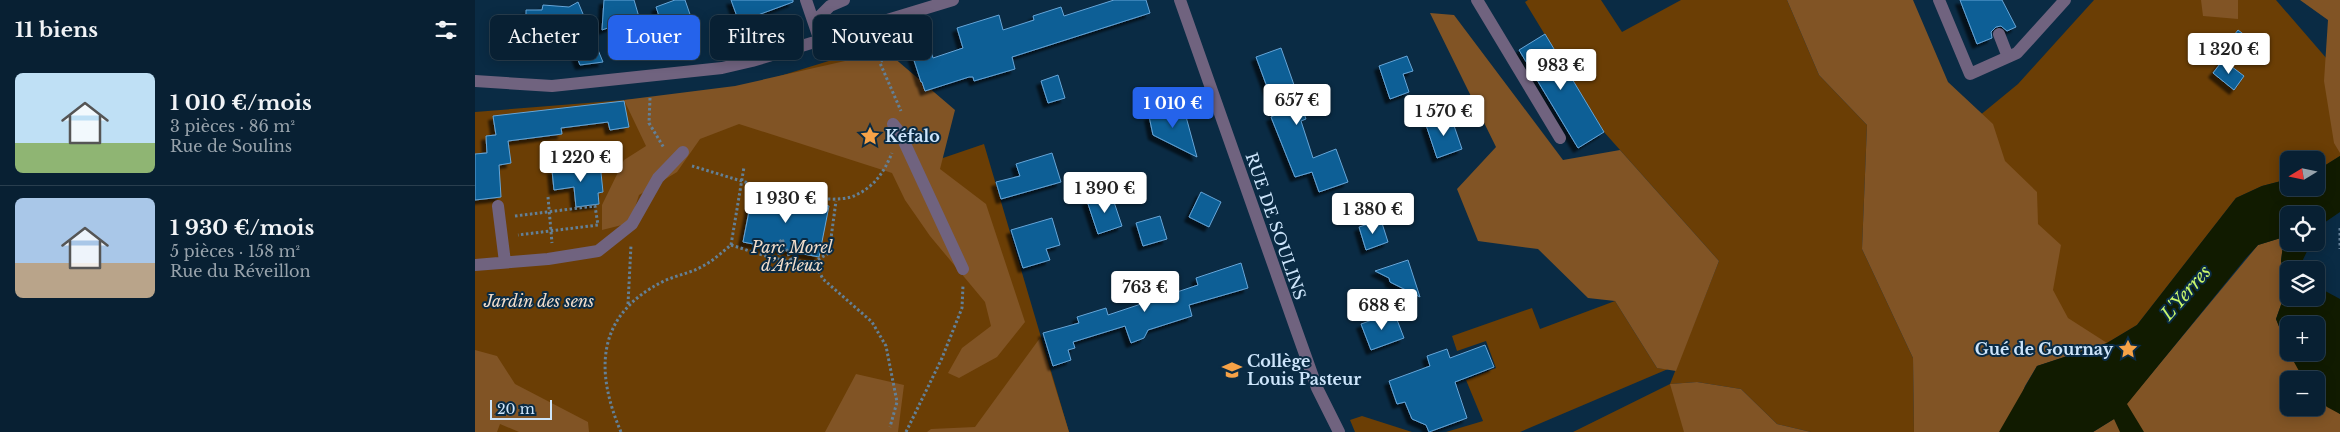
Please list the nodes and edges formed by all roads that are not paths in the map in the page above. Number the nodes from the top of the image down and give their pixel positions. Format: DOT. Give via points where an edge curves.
graph roads {
  1 [pos="806,0"];
  2 [pos="844,0"];
  3 [pos="953,0"];
  4 [pos="1180,0"];
  5 [pos="1477,0"];
  6 [pos="1939,0"];
  7 [pos="2065,0"];
  8 [pos="821,15"];
  9 [pos="904,15"];
  10 [pos="813,19"];
  11 [pos="1999,34"];
  12 [pos="813,43"];
  13 [pos="2008,57"];
  14 [pos="475,81"];
  15 [pos="897,129"];
  16 [pos="1560,138"];
  17 [pos="680,155"];
  18 [pos="499,212"];
  19 [pos="505,262"];
  20 [pos="475,265"];
  21 [pos="963,269"];
  22 [pos="1339,432"];
  1 -- 10 [label="street"];
  2 -- 8 [label="street" via="830,6"];
  3 -- 9 [label="street"];
  4 -- 22 [label="street, RUE DE SOULINS" via="1317,388"];
  5 -- 16 [label="street"];
  6 -- 13 [label="street" via="1970,74"];
  7 -- 13 [label="street" via="2017,53"];
  11 -- 13 [label="street"];
  12 -- 14 [label="street" via="722,68 552,86"];
  15 -- 21 [label="street"];
  17 -- 19 [label="street" via="658,178 632,224 598,251 548,260"];
  18 -- 19 [label="street"];
  19 -- 20 [label="street"];
}
